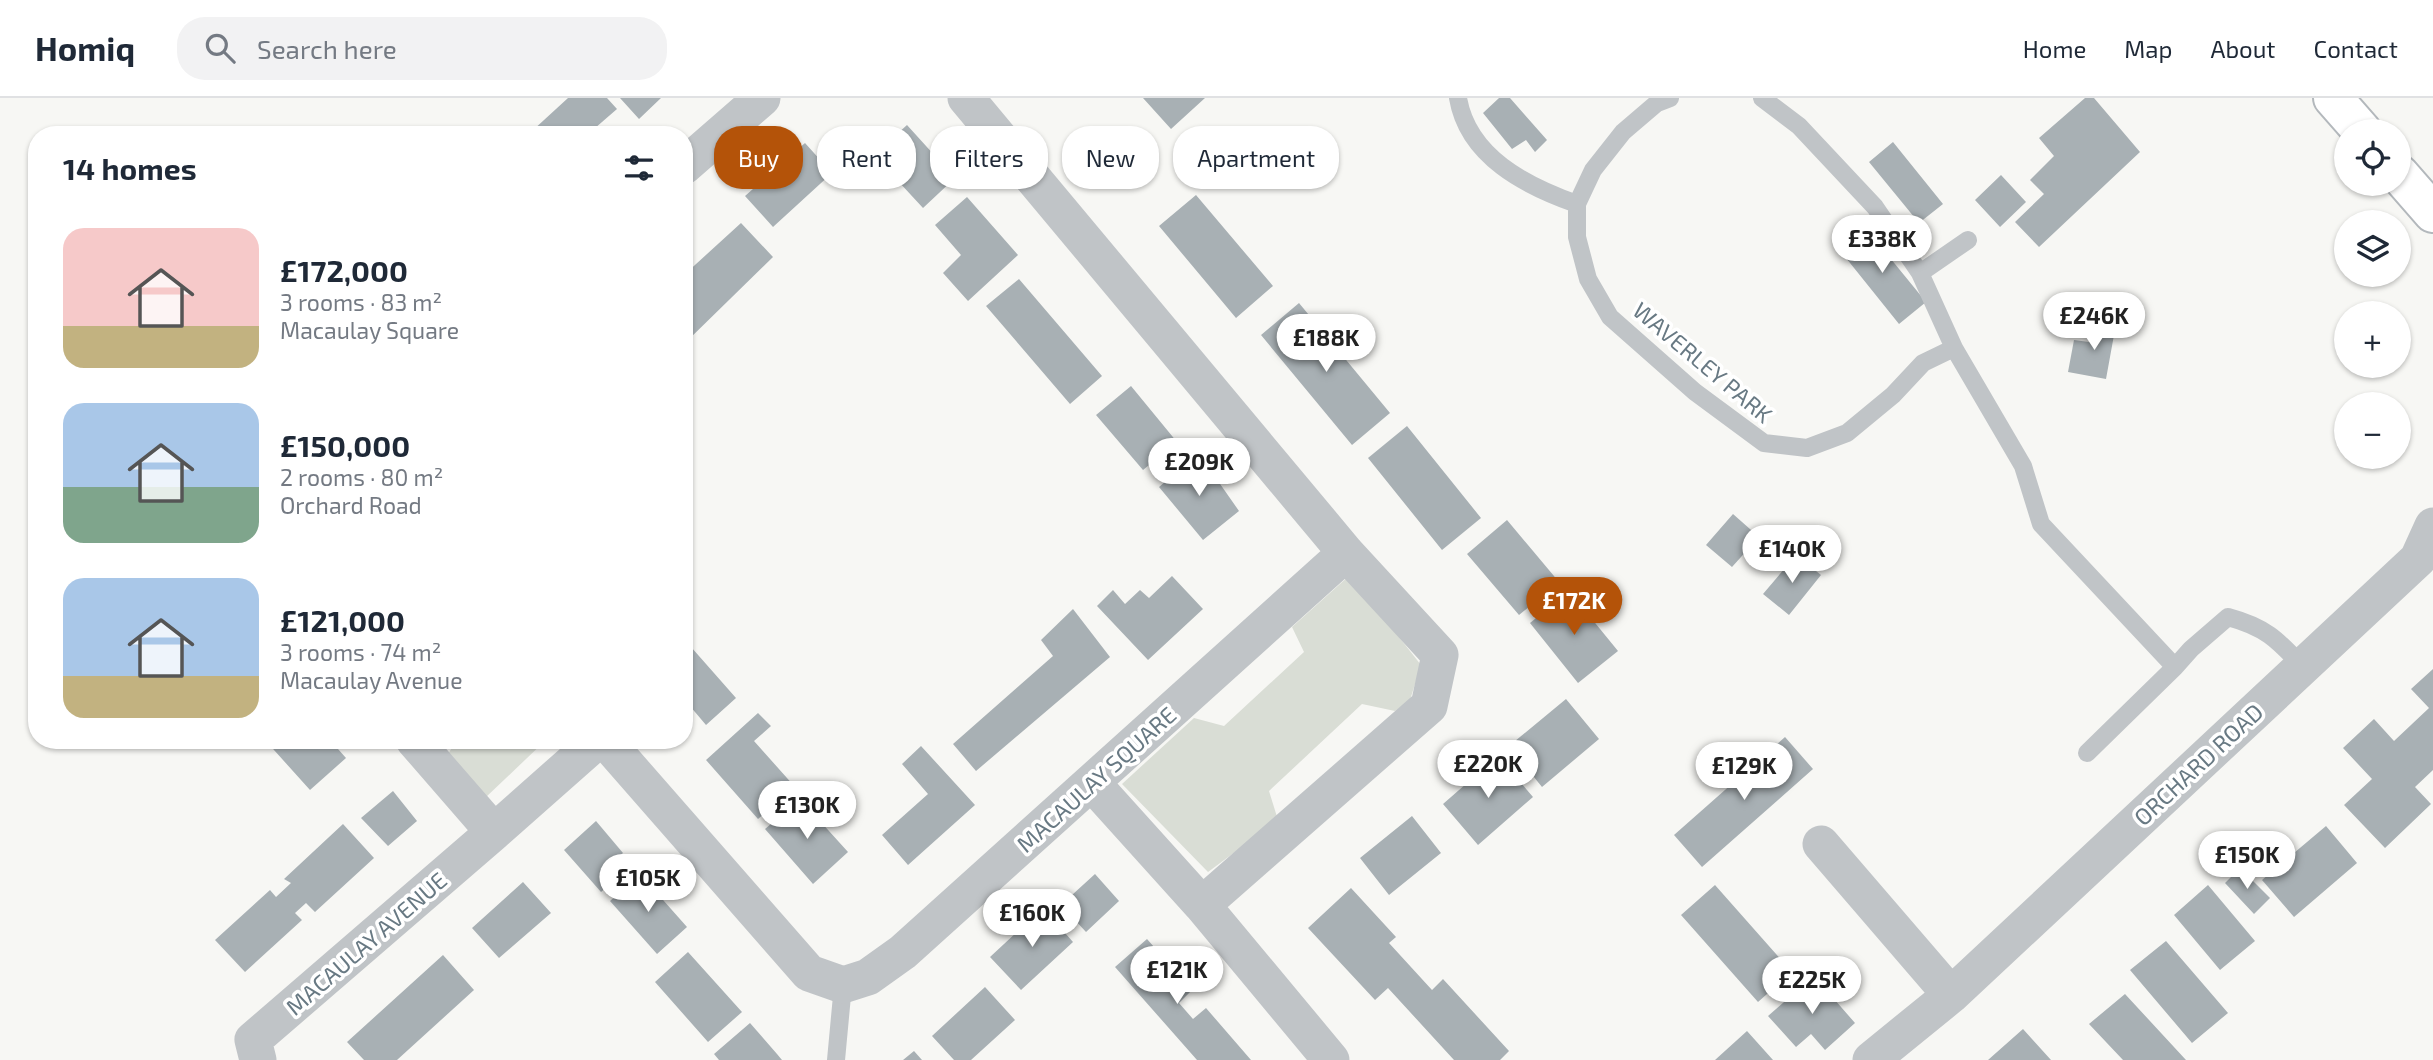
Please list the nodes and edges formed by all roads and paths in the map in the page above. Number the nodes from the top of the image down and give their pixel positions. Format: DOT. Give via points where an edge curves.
graph roads {
  1 [pos="762,98"];
  2 [pos="1458,98"];
  3 [pos="1670,98"];
  4 [pos="1762,98"];
  5 [pos="2333,98"];
  6 [pos="988,105"];
  7 [pos="2351,119"];
  8 [pos="693,158"];
  9 [pos="2411,188"];
  10 [pos="1577,204"];
  11 [pos="2433,214"];
  12 [pos="1968,240"];
  13 [pos="1920,273"];
  14 [pos="1954,348"];
  15 [pos="2433,526"];
  16 [pos="1346,553"];
  17 [pos="2302,666"];
  18 [pos="2175,667"];
  19 [pos="422,749"];
  20 [pos="588,749"];
  21 [pos="613,749"];
  22 [pos="2087,753"];
  23 [pos="1093,783"];
  24 [pos="494,832"];
  25 [pos="1821,844"];
  26 [pos="1202,905"];
  27 [pos="843,985"];
  28 [pos="1951,995"];
  29 [pos="258,1060"];
  30 [pos="836,1060"];
  31 [pos="1331,1060"];
  32 [pos="1871,1060"];
  1 -- 8 [label="street"];
  2 -- 10 [label="lane" via="1461,119 1492,160 1534,189"];
  3 -- 10 [label="lane, WAVERLEY PARK" via="1657,103 1623,132 1592,170"];
  4 -- 13 [label="lane" via="1799,125 1875,207"];
  5 -- 7 [label="street"];
  6 -- 16 [label="street"];
  9 -- 11 [label="street"];
  10 -- 14 [label="lane, WAVERLEY PARK" via="1577,237 1588,279 1610,317 1695,392 1764,443 1807,448 1847,433 1923,363"];
  12 -- 13 [label="lane"];
  13 -- 14 [label="lane"];
  14 -- 18 [label="lane" via="2023,466 2041,524"];
  15 -- 17 [label="street, ORCHARD ROAD" via="2418,559"];
  16 -- 23 [label="street, MACAULAY SQUARE"];
  16 -- 26 [label="street" via="1440,655 1429,706"];
  17 -- 18 [label="lane" via="2272,634 2228,617"];
  17 -- 28 [label="street, ORCHARD ROAD"];
  18 -- 22 [label="lane"];
  19 -- 24 [label="street"];
  20 -- 24 [label="street, MACAULAY AVENUE"];
  21 -- 27 [label="street" via="809,973"];
  23 -- 26 [label="street"];
  23 -- 27 [label="street, MACAULAY SQUARE" via="902,952 867,978"];
  24 -- 29 [label="street, MACAULAY AVENUE" via="253,1040"];
  25 -- 28 [label="street"];
  26 -- 31 [label="street"];
  27 -- 30 [label="lane"];
  28 -- 32 [label="street, ORCHARD ROAD"];
}
